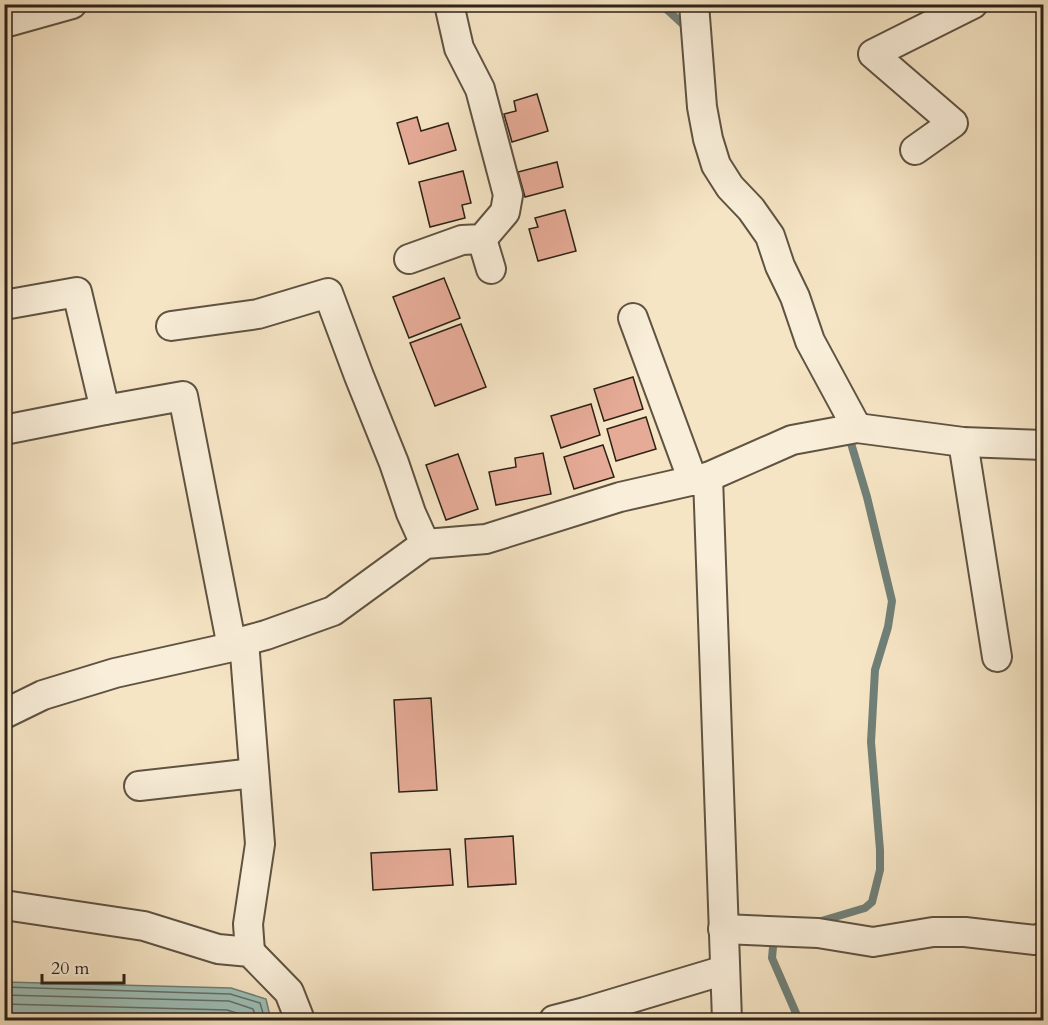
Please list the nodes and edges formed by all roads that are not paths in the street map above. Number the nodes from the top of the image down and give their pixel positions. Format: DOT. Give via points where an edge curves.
graph roads {
  1 [pos="72,4"];
  2 [pos="449,4"];
  3 [pos="694,4"];
  4 [pos="973,4"];
  5 [pos="4,23"];
  6 [pos="915,150"];
  7 [pos="482,239"];
  8 [pos="409,260"];
  9 [pos="491,269"];
  10 [pos="4,305"];
  11 [pos="633,318"];
  12 [pos="171,326"];
  13 [pos="105,410"];
  14 [pos="857,428"];
  15 [pos="4,430"];
  16 [pos="963,442"];
  17 [pos="1044,445"];
  18 [pos="701,479"];
  19 [pos="425,544"];
  20 [pos="238,644"];
  21 [pos="997,657"];
  22 [pos="4,714"];
  23 [pos="254,773"];
  24 [pos="140,786"];
  25 [pos="4,905"];
  26 [pos="723,929"];
  27 [pos="1044,937"];
  28 [pos="250,952"];
  29 [pos="725,970"];
  30 [pos="300,1020"];
  31 [pos="554,1020"];
  32 [pos="727,1020"];
  1 -- 5 [label="street"];
  2 -- 7 [label="street" via="459,48 480,89 508,195 505,212"];
  3 -- 14 [label="street" via="702,107 716,165 770,236 810,341"];
  4 -- 6 [label="street" via="873,54 953,123"];
  7 -- 8 [label="street" via="462,240"];
  7 -- 9 [label="street"];
  10 -- 13 [label="street" via="77,292"];
  11 -- 18 [label="street"];
  12 -- 19 [label="street" via="258,314 328,293"];
  13 -- 15 [label="street"];
  13 -- 20 [label="street" via="183,396"];
  14 -- 16 [label="street"];
  14 -- 18 [label="street" via="792,440"];
  16 -- 17 [label="street"];
  16 -- 21 [label="street"];
  18 -- 19 [label="street" via="620,497 486,539"];
  18 -- 26 [label="street"];
  19 -- 20 [label="street" via="333,611"];
  20 -- 22 [label="street" via="115,673 43,695"];
  20 -- 23 [label="street"];
  23 -- 24 [label="street"];
  23 -- 28 [label="street" via="260,844 248,924"];
  25 -- 28 [label="street" via="144,926 218,949"];
  26 -- 27 [label="street" via="818,933 873,942 933,932 1035,940"];
  26 -- 29 [label="street"];
  28 -- 30 [label="street" via="289,992"];
  29 -- 31 [label="street"];
  29 -- 32 [label="street"];
}
